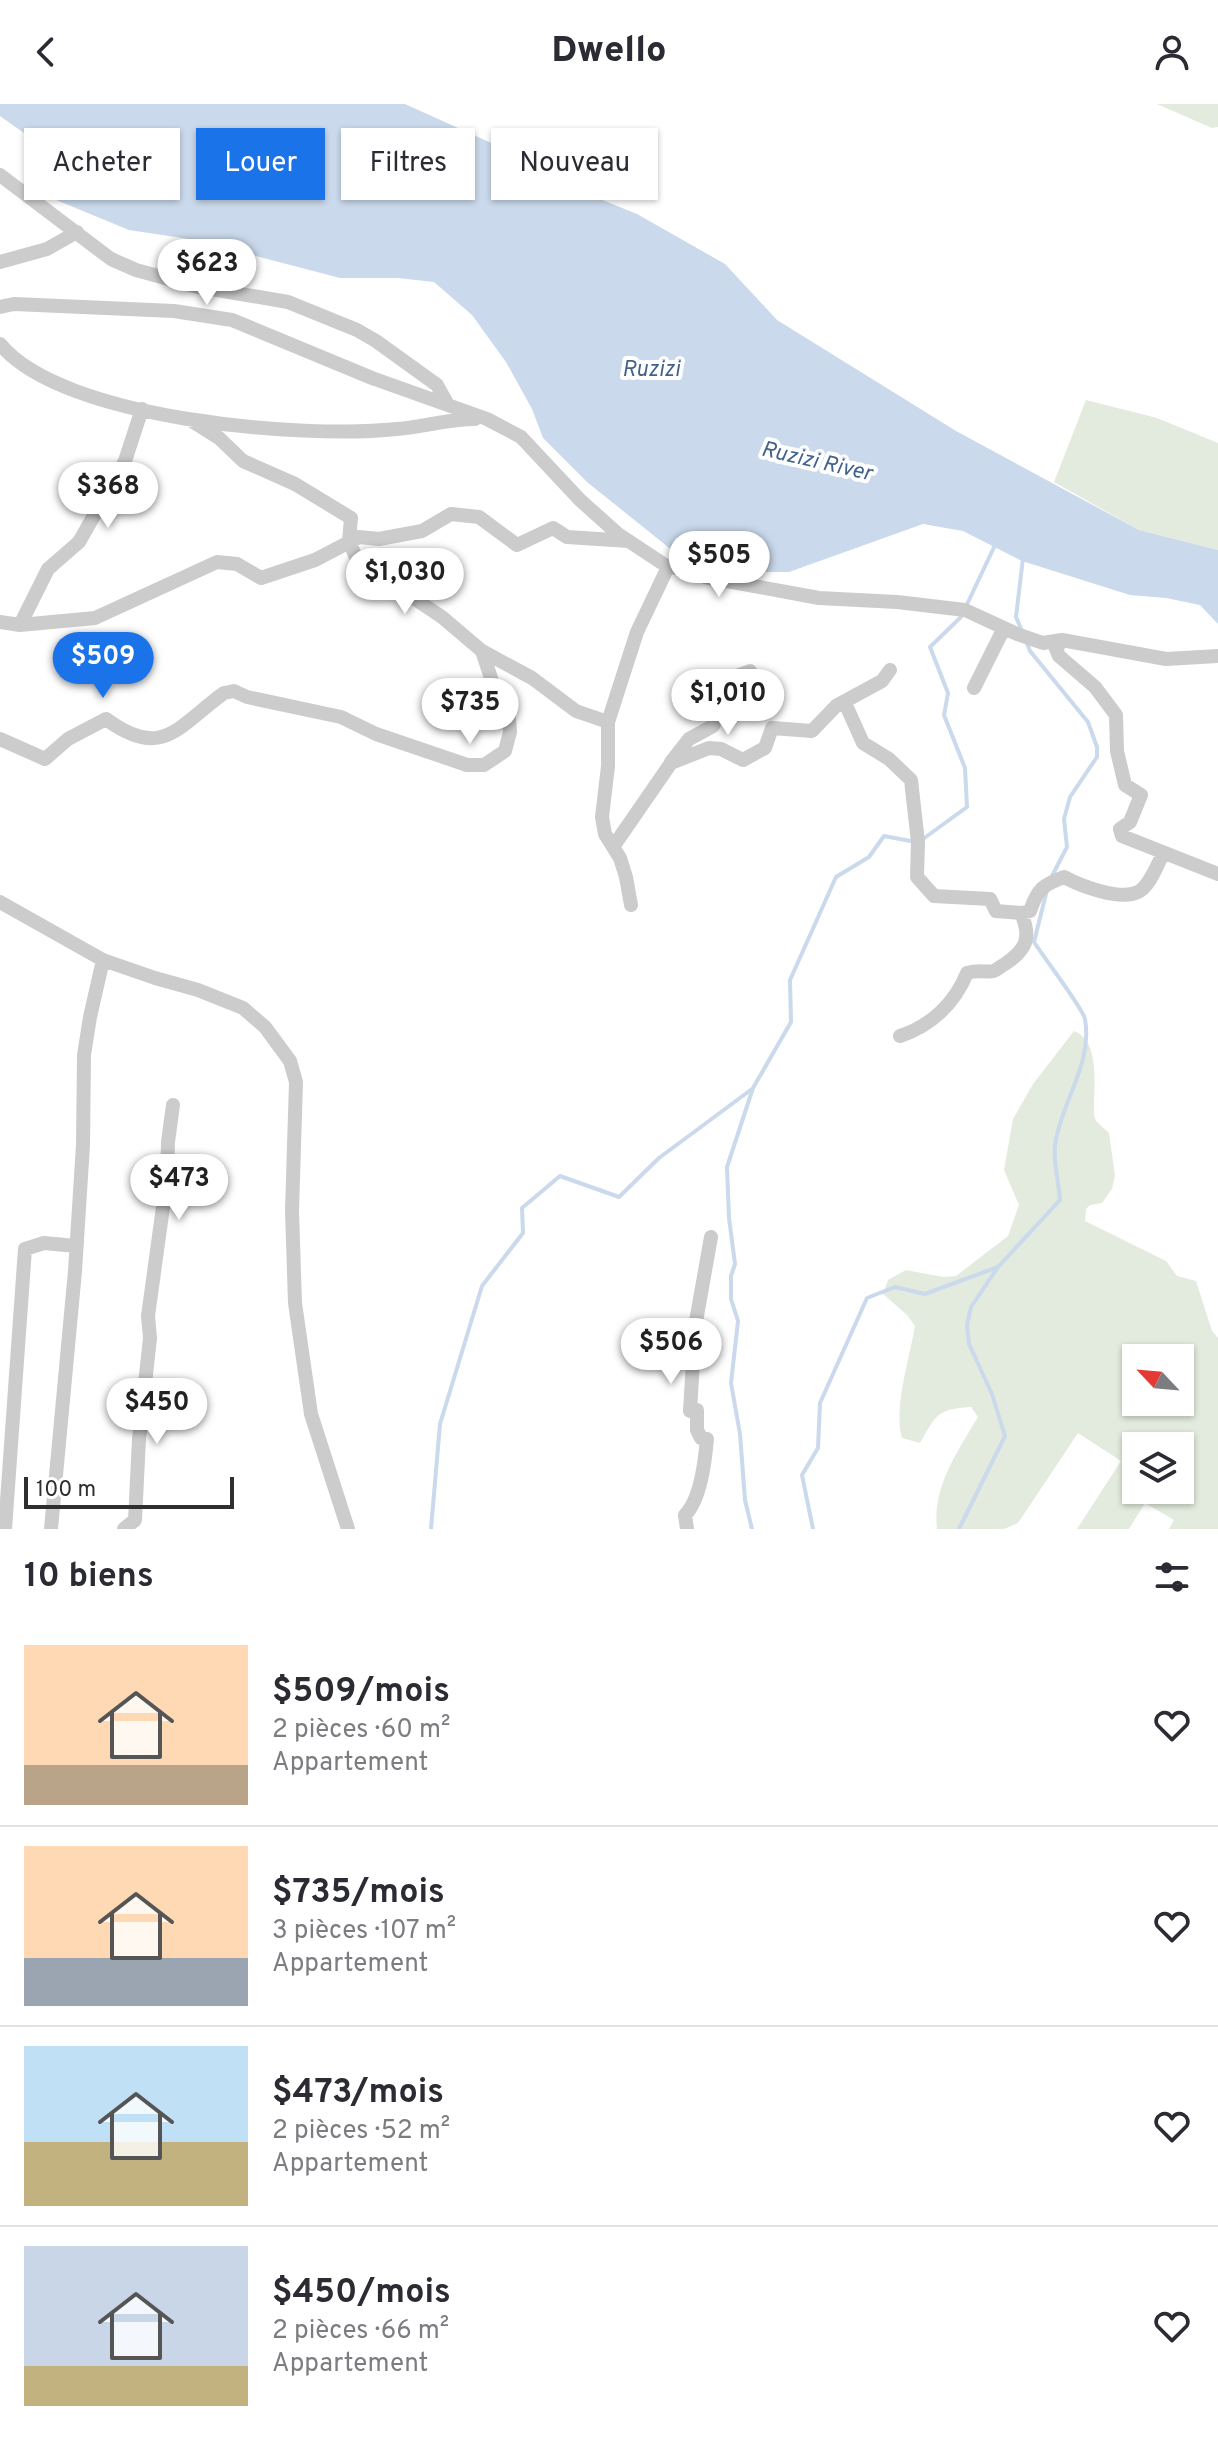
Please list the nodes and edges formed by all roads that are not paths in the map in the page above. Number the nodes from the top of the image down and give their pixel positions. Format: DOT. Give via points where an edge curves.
graph roads {
  1 [pos="0,175"];
  2 [pos="77,232"];
  3 [pos="0,262"];
  4 [pos="0,307"];
  5 [pos="0,344"];
  6 [pos="448,405"];
  7 [pos="142,409"];
  8 [pos="487,419"];
  9 [pos="192,421"];
  10 [pos="349,541"];
  11 [pos="631,541"];
  12 [pos="668,567"];
  13 [pos="0,622"];
  14 [pos="20,625"];
  15 [pos="1010,631"];
  16 [pos="1062,640"];
  17 [pos="482,651"];
  18 [pos="1218,656"];
  19 [pos="890,670"];
  20 [pos="750,671"];
  21 [pos="974,688"];
  22 [pos="845,703"];
  23 [pos="608,722"];
  24 [pos="0,739"];
  25 [pos="671,763"];
  26 [pos="613,847"];
  27 [pos="1163,854"];
  28 [pos="1218,874"];
  29 [pos="0,902"];
  30 [pos="631,905"];
  31 [pos="1021,913"];
  32 [pos="103,960"];
  33 [pos="900,1036"];
  34 [pos="173,1105"];
  35 [pos="711,1237"];
  36 [pos="76,1246"];
  37 [pos="5,1529"];
  38 [pos="51,1529"];
  39 [pos="124,1529"];
  40 [pos="348,1529"];
  41 [pos="687,1529"];
  1 -- 2 [label="street"];
  2 -- 3 [label="street" via="47,249"];
  2 -- 6 [label="street" via="111,259 136,270 288,302 357,330 437,385"];
  4 -- 6 [label="street" via="201,313 232,320"];
  5 -- 7 [label="street" via="50,381 85,396"];
  6 -- 8 [label="street"];
  7 -- 9 [label="street"];
  7 -- 14 [label="street" via="111,487 79,542 48,569"];
  8 -- 9 [label="street" via="372,430 285,430"];
  8 -- 11 [label="street" via="521,437 580,500"];
  9 -- 10 [label="street" via="243,461 351,518"];
  10 -- 11 [label="street" via="422,531 451,514 479,517 517,545 553,528 567,537"];
  10 -- 14 [label="street" via="315,560 261,578 237,564 217,562 95,618"];
  10 -- 17 [label="street" via="360,567 442,617"];
  11 -- 12 [label="street"];
  12 -- 15 [label="street" via="819,598 965,610"];
  12 -- 23 [label="street" via="637,632"];
  13 -- 14 [label="street"];
  15 -- 16 [label="street" via="1043,643"];
  15 -- 21 [label="street"];
  16 -- 18 [label="street" via="1166,659"];
  16 -- 27 [label="street" via="1056,649 1059,656 1095,687 1116,715 1125,785 1141,795 1130,822 1120,829 1122,836"];
  17 -- 23 [label="street" via="532,678 576,711"];
  17 -- 24 [label="street" via="495,690 508,705 510,732 505,751 484,765 422,750 341,717 234,691 224,693 172,734 149,740 106,719 68,739 45,759"];
  19 -- 22 [label="street" via="882,681"];
  20 -- 25 [label="street" via="737,676 713,726 689,739"];
  22 -- 25 [label="street" via="812,731 772,728 765,748 743,760 709,748"];
  22 -- 31 [label="street" via="863,743 911,780 917,877 934,896 990,899 996,911"];
  23 -- 26 [label="street" via="602,817"];
  25 -- 26 [label="street"];
  26 -- 30 [label="street"];
  27 -- 28 [label="street"];
  27 -- 31 [label="street" via="1137,893 1089,889 1064,877 1045,884 1030,911"];
  29 -- 32 [label="street"];
  31 -- 33 [label="street" via="1025,944 1018,956 994,971 967,973 960,991 941,1011 921,1029"];
  32 -- 36 [label="street" via="84,1055"];
  32 -- 40 [label="street" via="243,1008 290,1061 296,1082 295,1303 311,1414"];
  34 -- 39 [label="street" via="148,1316 135,1520"];
  35 -- 41 [label="street" via="690,1391 690,1411 697,1410 697,1430 707,1439 703,1471 685,1515"];
  36 -- 37 [label="street" via="44,1243 25,1249"];
  36 -- 38 [label="street"];
}
